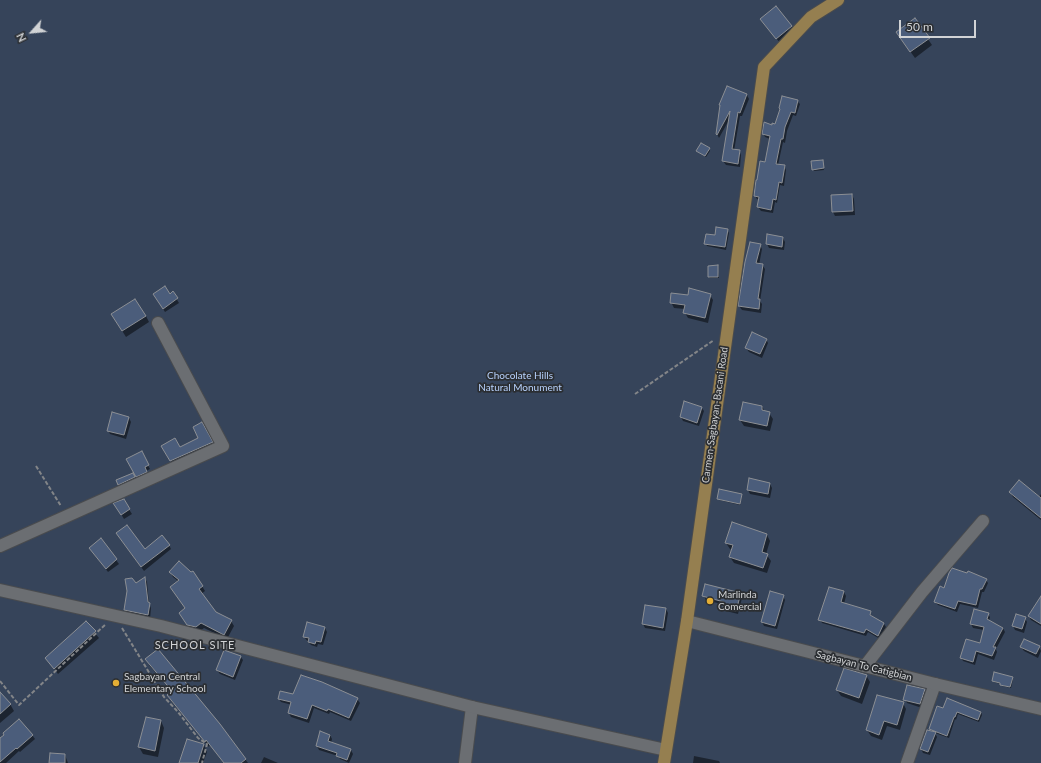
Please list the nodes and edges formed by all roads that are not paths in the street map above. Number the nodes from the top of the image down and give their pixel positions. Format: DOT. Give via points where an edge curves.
graph roads {
  1 [pos="838,0"];
  2 [pos="158,323"];
  3 [pos="983,521"];
  4 [pos="0,546"];
  5 [pos="0,590"];
  6 [pos="687,621"];
  7 [pos="865,666"];
  8 [pos="935,684"];
  9 [pos="472,707"];
  10 [pos="1041,709"];
  11 [pos="666,750"];
  12 [pos="465,763"];
  13 [pos="664,763"];
  14 [pos="907,763"];
  1 -- 6 [label="main road, Carmen-Sagbayan-Bacani Road" via="812,17 764,67"];
  2 -- 4 [label="street" via="223,446"];
  3 -- 7 [label="street" via="922,592"];
  5 -- 9 [label="street" via="161,626"];
  6 -- 7 [label="street, Sagbayan To Catigbian"];
  6 -- 11 [label="main road, Carmen-Sagbayan-Bacani Road"];
  7 -- 8 [label="street, Sagbayan To Catigbian"];
  8 -- 10 [label="street, Sagbayan To Catigbian"];
  8 -- 14 [label="street"];
  9 -- 11 [label="street"];
  9 -- 12 [label="street"];
  11 -- 13 [label="main road, Carmen-Sagbayan-Bacani Road"];
}
